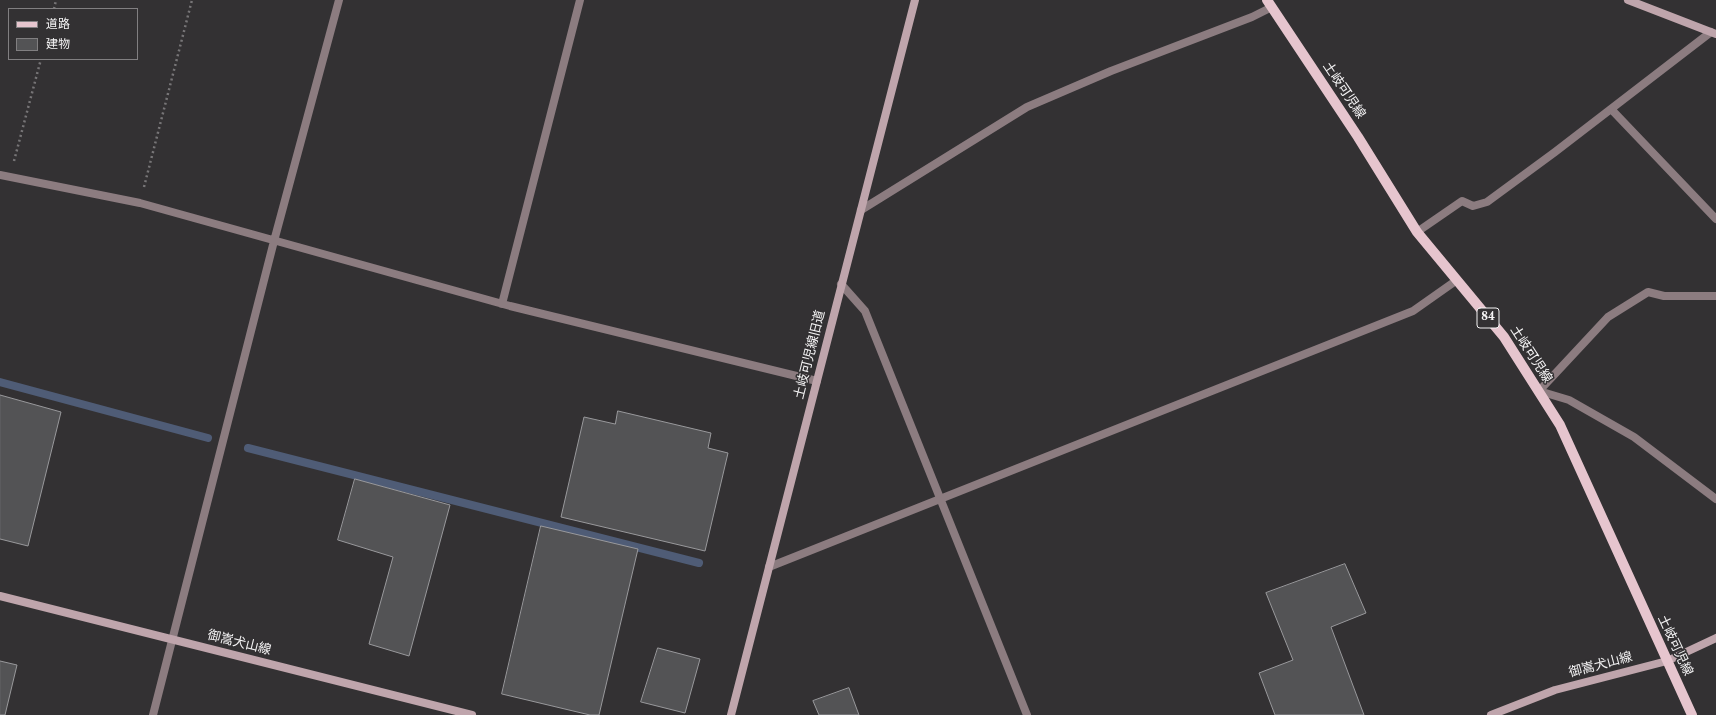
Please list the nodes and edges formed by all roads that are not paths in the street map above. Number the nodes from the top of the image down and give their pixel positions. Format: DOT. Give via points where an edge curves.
graph roads {
  1 [pos="339,0"];
  2 [pos="580,0"];
  3 [pos="915,0"];
  4 [pos="1628,0"];
  5 [pos="1270,4"];
  6 [pos="1713,33"];
  7 [pos="1611,109"];
  8 [pos="0,175"];
  9 [pos="861,210"];
  10 [pos="1716,219"];
  11 [pos="1417,232"];
  12 [pos="274,241"];
  13 [pos="1458,280"];
  14 [pos="841,284"];
  15 [pos="1716,296"];
  16 [pos="502,304"];
  17 [pos="817,381"];
  18 [pos="1539,391"];
  19 [pos="1716,498"];
  20 [pos="940,499"];
  21 [pos="769,567"];
  22 [pos="0,596"];
  23 [pos="1716,638"];
  24 [pos="171,640"];
  25 [pos="1667,661"];
  26 [pos="153,715"];
  27 [pos="472,715"];
  28 [pos="731,715"];
  29 [pos="1027,715"];
  30 [pos="1491,715"];
  31 [pos="1692,715"];
  1 -- 12 [label="street"];
  2 -- 16 [label="street"];
  3 -- 9 [label="street, 土岐可児線旧道"];
  4 -- 6 [label="street"];
  5 -- 9 [label="street" via="1252,17 1111,71 1027,107"];
  5 -- 11 [label="main road, 土岐可児線 / 84"];
  6 -- 7 [label="street"];
  7 -- 10 [label="street"];
  7 -- 11 [label="street" via="1487,202 1473,206 1462,201"];
  8 -- 12 [label="street" via="140,203"];
  9 -- 14 [label="street, 土岐可児線旧道"];
  11 -- 13 [label="main road, 土岐可児線 / 84"];
  12 -- 16 [label="street"];
  12 -- 24 [label="street"];
  13 -- 18 [label="main road, 土岐可児線 / 84" via="1504,337"];
  13 -- 20 [label="street" via="1413,311"];
  14 -- 17 [label="street, 土岐可児線旧道"];
  14 -- 20 [label="street" via="865,311"];
  15 -- 18 [label="street" via="1664,296 1648,292 1608,317"];
  16 -- 17 [label="street"];
  17 -- 21 [label="street, 土岐可児線旧道"];
  18 -- 19 [label="street" via="1569,400 1634,437"];
  18 -- 25 [label="main road, 土岐可児線 / 84" via="1560,426"];
  20 -- 21 [label="street"];
  20 -- 29 [label="street"];
  21 -- 28 [label="street, 土岐可児線旧道"];
  22 -- 24 [label="street, 御嵩犬山線"];
  23 -- 25 [label="street, 御嵩犬山線"];
  24 -- 26 [label="street"];
  24 -- 27 [label="street, 御嵩犬山線"];
  25 -- 30 [label="street, 御嵩犬山線" via="1555,690"];
  25 -- 31 [label="main road, 土岐可児線 / 84"];
}
